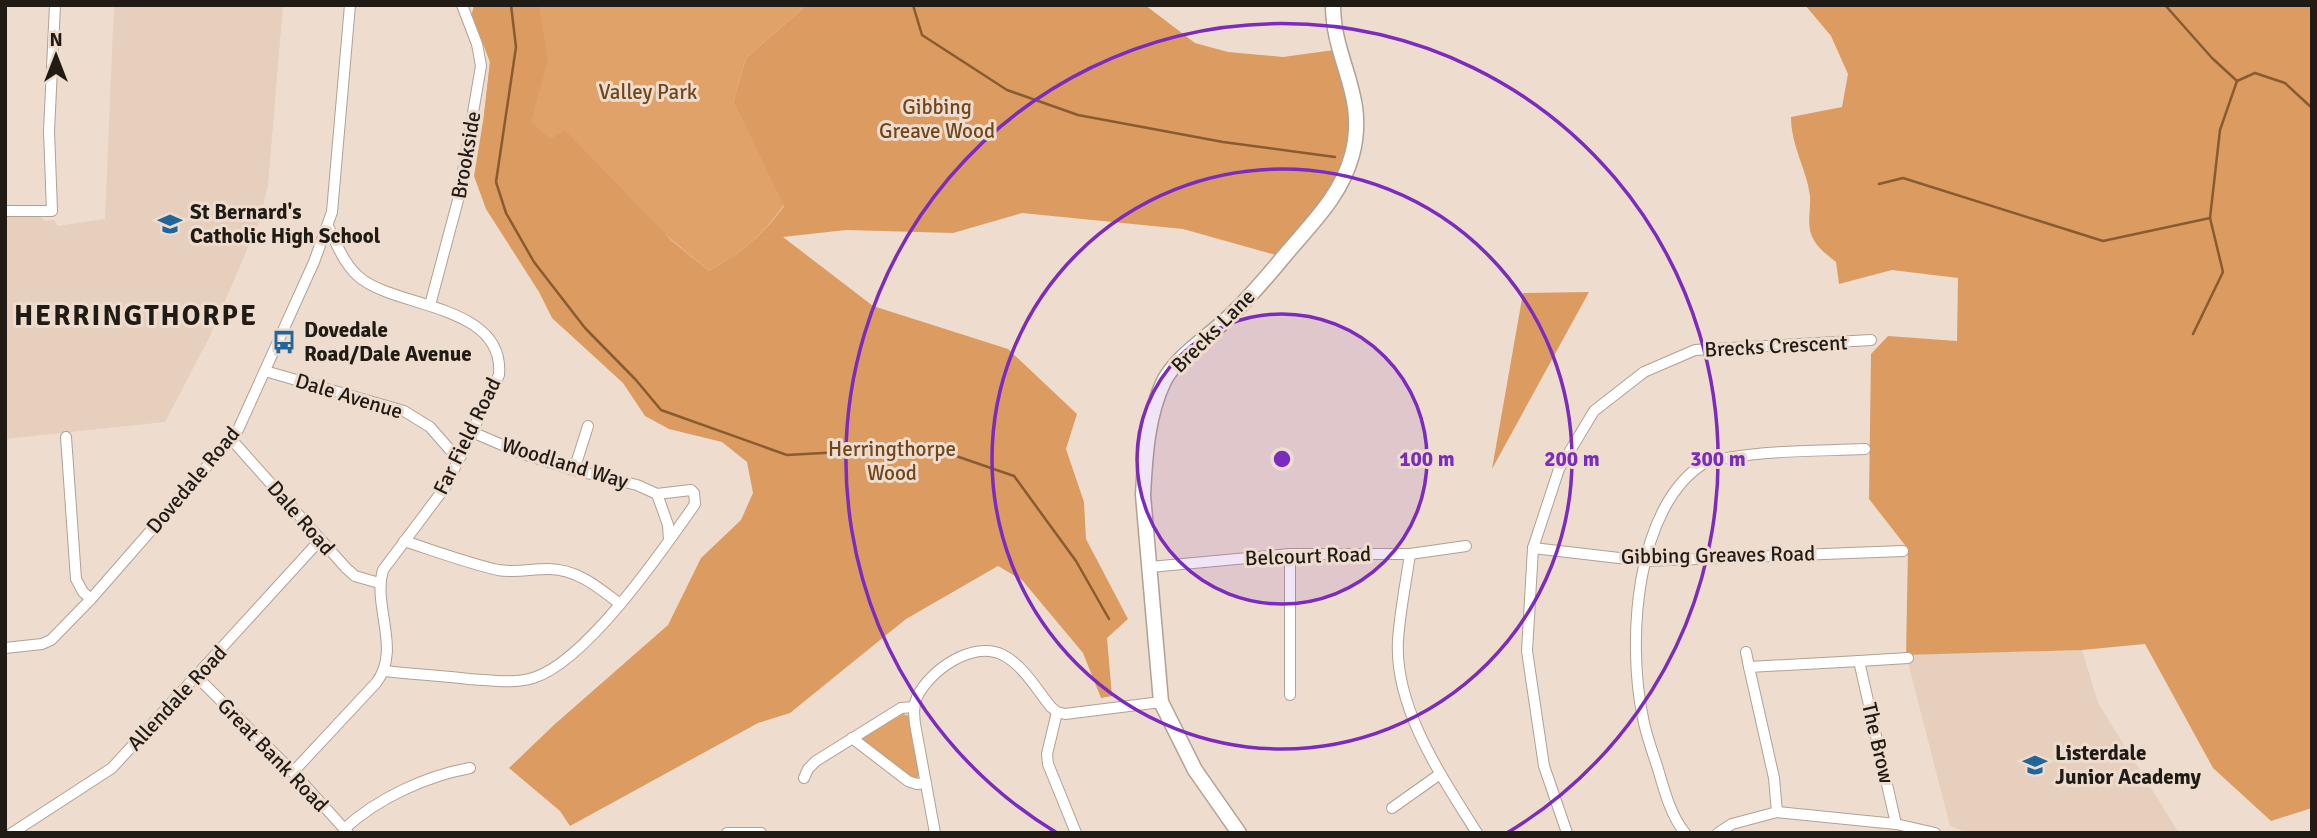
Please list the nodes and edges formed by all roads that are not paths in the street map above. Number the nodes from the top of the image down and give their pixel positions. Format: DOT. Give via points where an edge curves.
graph roads {
  1 [pos="55,5"];
  2 [pos="350,5"];
  3 [pos="462,5"];
  4 [pos="1333,5"];
  5 [pos="5,211"];
  6 [pos="328,226"];
  7 [pos="430,305"];
  8 [pos="1871,340"];
  9 [pos="265,371"];
  10 [pos="588,426"];
  11 [pos="472,432"];
  12 [pos="66,437"];
  13 [pos="232,440"];
  14 [pos="1865,449"];
  15 [pos="461,456"];
  16 [pos="574,470"];
  17 [pos="657,494"];
  18 [pos="320,540"];
  19 [pos="669,540"];
  20 [pos="404,541"];
  21 [pos="1466,546"];
  22 [pos="1533,548"];
  23 [pos="1903,551"];
  24 [pos="1290,554"];
  25 [pos="1410,554"];
  26 [pos="1645,561"];
  27 [pos="1150,567"];
  28 [pos="379,583"];
  29 [pos="91,599"];
  30 [pos="620,604"];
  31 [pos="5,648"];
  32 [pos="1746,653"];
  33 [pos="1908,658"];
  34 [pos="1859,661"];
  35 [pos="1749,667"];
  36 [pos="384,671"];
  37 [pos="197,677"];
  38 [pos="1290,695"];
  39 [pos="1161,702"];
  40 [pos="914,707"];
  41 [pos="1057,712"];
  42 [pos="852,738"];
  43 [pos="470,768"];
  44 [pos="293,772"];
  45 [pos="1440,774"];
  46 [pos="804,778"];
  47 [pos="926,783"];
  48 [pos="1392,808"];
  49 [pos="1777,811"];
  50 [pos="1896,824"];
  51 [pos="346,831"];
  52 [pos="12,833"];
  53 [pos="727,833"];
  54 [pos="761,833"];
  55 [pos="935,833"];
  56 [pos="1076,833"];
  57 [pos="1240,833"];
  58 [pos="1477,833"];
  59 [pos="1567,833"];
  60 [pos="1685,833"];
  61 [pos="1718,833"];
  62 [pos="1935,833"];
  1 -- 5 [label="street" via="49,131 52,211"];
  2 -- 6 [label="street, Dovedale Road"];
  3 -- 7 [label="street, Brookside" via="481,66 458,200"];
  4 -- 27 [label="street, Brecks Lane" via="1333,23 1357,118 1353,153 1332,201 1230,317 1166,379 1152,416 1144,466"];
  6 -- 7 [label="street, Far Field Road" via="359,278 398,297"];
  6 -- 9 [label="street, Dovedale Road"];
  7 -- 11 [label="street, Far Field Road" via="473,324 496,350 499,375"];
  8 -- 22 [label="street, Brecks Crescent" via="1695,350 1644,372 1594,411 1559,469"];
  9 -- 13 [label="street, Dovedale Road"];
  9 -- 15 [label="street, Dale Avenue" via="404,411 430,426"];
  10 -- 16 [label="street"];
  11 -- 15 [label="street, Far Field Road"];
  11 -- 16 [label="street, Woodland Way"];
  12 -- 29 [label="street" via="76,579"];
  13 -- 18 [label="street, Dale Road"];
  13 -- 29 [label="street, Dovedale Road"];
  14 -- 26 [label="street" via="1753,453 1707,461 1676,488 1656,523"];
  15 -- 20 [label="street, Far Field Road" via="436,500"];
  16 -- 17 [label="street, Woodland Way"];
  17 -- 19 [label="street, Woodland Way"];
  17 -- 19 [label="street, Woodland Way" via="686,489 694,493 695,504"];
  18 -- 28 [label="street, Dale Road" via="355,576"];
  18 -- 37 [label="street, Allendale Road"];
  19 -- 30 [label="street, Woodland Way"];
  20 -- 28 [label="street, Far Field Road"];
  20 -- 30 [label="street" via="497,569 546,569 577,575"];
  21 -- 25 [label="street, Belcourt Road"];
  22 -- 26 [label="street, Gibbing Greaves Road"];
  22 -- 59 [label="street, Brecks Crescent" via="1527,651 1544,766"];
  23 -- 26 [label="street, Gibbing Greaves Road"];
  24 -- 25 [label="street, Belcourt Road"];
  24 -- 27 [label="street, Belcourt Road"];
  24 -- 38 [label="street"];
  25 -- 45 [label="street" via="1398,642 1404,697"];
  26 -- 60 [label="street" via="1636,653 1642,718 1662,784"];
  27 -- 39 [label="street, Brecks Lane"];
  28 -- 36 [label="street" via="387,650"];
  29 -- 31 [label="street, Dovedale Road" via="51,640"];
  30 -- 36 [label="street, Woodland Way" via="567,657 531,679 502,681"];
  32 -- 35 [label="street"];
  33 -- 34 [label="street"];
  34 -- 35 [label="street"];
  34 -- 50 [label="street, The Brow"];
  35 -- 49 [label="street"];
  36 -- 44 [label="street"];
  37 -- 44 [label="street, Great Bank Road"];
  37 -- 52 [label="street, Allendale Road" via="112,768"];
  39 -- 41 [label="street"];
  39 -- 57 [label="street, Brecks Lane" via="1195,769"];
  40 -- 41 [label="street" via="929,680 952,662 968,653 992,651 1011,660"];
  40 -- 42 [label="street" via="901,708"];
  40 -- 47 [label="street"];
  41 -- 56 [label="street" via="1048,764"];
  42 -- 46 [label="street" via="811,765"];
  42 -- 47 [label="street" via="908,781"];
  43 -- 51 [label="street" via="412,787 363,813"];
  44 -- 51 [label="street, Great Bank Road"];
  45 -- 48 [label="street"];
  45 -- 58 [label="street"];
  47 -- 55 [label="street"];
  49 -- 50 [label="street"];
  49 -- 61 [label="street" via="1732,824"];
  50 -- 62 [label="street"];
  53 -- 54 [label="street"];
}
